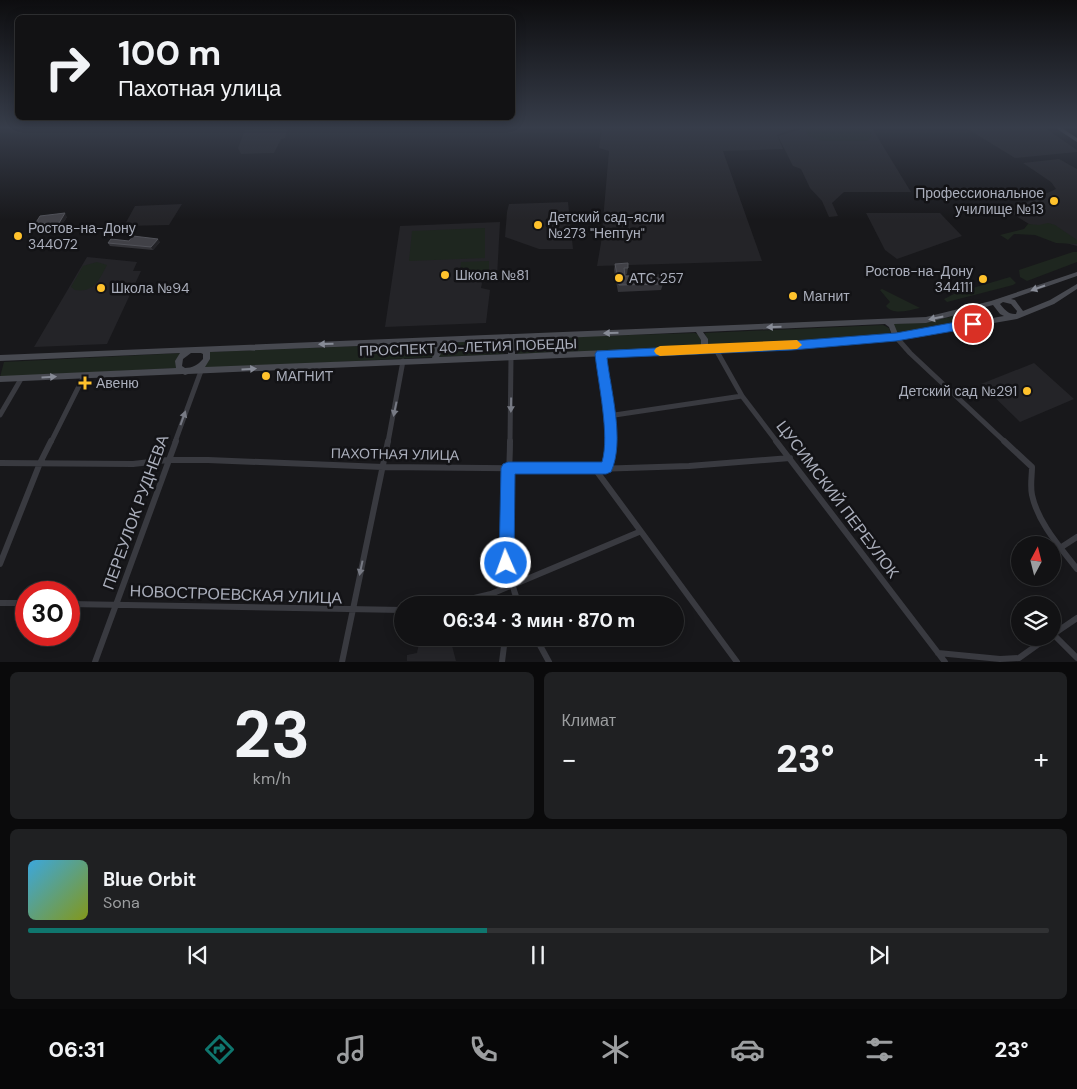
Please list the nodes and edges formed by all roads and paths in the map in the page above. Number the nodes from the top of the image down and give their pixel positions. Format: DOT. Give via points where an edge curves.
graph roads {
  1 [pos="1077,274"];
  2 [pos="1077,286"];
  3 [pos="1000,300"];
  4 [pos="1016,316"];
  5 [pos="887,322"];
  6 [pos="698,330"];
  7 [pos="559,335"];
  8 [pos="512,336"];
  9 [pos="896,337"];
  10 [pos="436,340"];
  11 [pos="715,348"];
  12 [pos="197,349"];
  13 [pos="704,349"];
  14 [pos="601,354"];
  15 [pos="559,355"];
  16 [pos="511,357"];
  17 [pos="0,359"];
  18 [pos="434,360"];
  19 [pos="403,361"];
  20 [pos="0,365"];
  21 [pos="188,371"];
  22 [pos="201,371"];
  23 [pos="84,376"];
  24 [pos="21,379"];
  25 [pos="0,380"];
  26 [pos="742,396"];
  27 [pos="0,415"];
  28 [pos="608,416"];
  29 [pos="790,458"];
  30 [pos="168,460"];
  31 [pos="0,463"];
  32 [pos="40,463"];
  33 [pos="383,467"];
  34 [pos="508,468"];
  35 [pos="606,468"];
  36 [pos="595,469"];
  37 [pos="640,532"];
  38 [pos="1053,536"];
  39 [pos="1077,537"];
  40 [pos="1061,547"];
  41 [pos="1061,549"];
  42 [pos="0,564"];
  43 [pos="1077,569"];
  44 [pos="510,586"];
  45 [pos="491,594"];
  46 [pos="483,596"];
  47 [pos="515,596"];
  48 [pos="0,603"];
  49 [pos="15,604"];
  50 [pos="80,604"];
  51 [pos="116,604"];
  52 [pos="351,610"];
  53 [pos="394,610"];
  54 [pos="1077,618"];
  55 [pos="1061,629"];
  56 [pos="1061,644"];
  57 [pos="504,646"];
  58 [pos="540,646"];
  59 [pos="1039,646"];
  60 [pos="938,653"];
  61 [pos="1077,658"];
  62 [pos="1024,659"];
  63 [pos="95,662"];
  64 [pos="342,662"];
  65 [pos="502,662"];
  66 [pos="549,662"];
  67 [pos="737,662"];
  68 [pos="945,662"];
  1 -- 3 [label="main road, ПРОСПЕКТ 40-ЛЕТИЯ ПОБЕДЫ, one-way"];
  2 -- 4 [label="main road, ПРОСПЕКТ 40-ЛЕТИЯ ПОБЕДЫ" via="1052,302"];
  3 -- 4 [label="main road" via="1016,305 1020,311"];
  3 -- 4 [label="main road" via="996,304 999,310"];
  3 -- 5 [label="main road, ПРОСПЕКТ 40-ЛЕТИЯ ПОБЕДЫ, one-way" via="926,320"];
  4 -- 9 [label="main road, ПРОСПЕКТ 40-ЛЕТИЯ ПОБЕДЫ"];
  5 -- 6 [label="main road, ПРОСПЕКТ 40-ЛЕТИЯ ПОБЕДЫ, one-way"];
  5 -- 9 [label="main road"];
  6 -- 7 [label="main road, ПРОСПЕКТ 40-ЛЕТИЯ ПОБЕДЫ, one-way"];
  6 -- 13 [label="main road" via="705,340"];
  7 -- 8 [label="main road, ПРОСПЕКТ 40-ЛЕТИЯ ПОБЕДЫ"];
  7 -- 15 [label="main road" via="554,344"];
  8 -- 10 [label="main road, ПРОСПЕКТ 40-ЛЕТИЯ ПОБЕДЫ"];
  8 -- 16 [label="main road"];
  9 -- 11 [label="main road, ПРОСПЕКТ 40-ЛЕТИЯ ПОБЕДЫ"];
  9 -- 38 [label="street" via="1032,467 1031,484 1037,510"];
  10 -- 12 [label="main road, ПРОСПЕКТ 40-ЛЕТИЯ ПОБЕДЫ, one-way"];
  10 -- 18 [label="main road" via="439,350"];
  11 -- 13 [label="main road, ПРОСПЕКТ 40-ЛЕТИЯ ПОБЕДЫ"];
  11 -- 26 [label="street, ЦУСИМСКИЙ ПЕРЕУЛОК"];
  12 -- 17 [label="main road, ПРОСПЕКТ 40-ЛЕТИЯ ПОБЕДЫ"];
  12 -- 21 [label="main road" via="207,354 206,360 200,367"];
  12 -- 21 [label="main road" via="178,360 179,367"];
  13 -- 14 [label="main road, ПРОСПЕКТ 40-ЛЕТИЯ ПОБЕДЫ"];
  14 -- 15 [label="main road, ПРОСПЕКТ 40-ЛЕТИЯ ПОБЕДЫ"];
  14 -- 28 [label="street"];
  15 -- 16 [label="main road, ПРОСПЕКТ 40-ЛЕТИЯ ПОБЕДЫ"];
  16 -- 18 [label="main road, ПРОСПЕКТ 40-ЛЕТИЯ ПОБЕДЫ"];
  16 -- 34 [label="street, one-way"];
  17 -- 20 [label="main road"];
  18 -- 19 [label="main road, ПРОСПЕКТ 40-ЛЕТИЯ ПОБЕДЫ"];
  22 -- 19 [label="main road, ПРОСПЕКТ 40-ЛЕТИЯ ПОБЕДЫ, one-way"];
  19 -- 33 [label="street, one-way"];
  21 -- 22 [label="main road, ПРОСПЕКТ 40-ЛЕТИЯ ПОБЕДЫ"];
  21 -- 23 [label="main road, ПРОСПЕКТ 40-ЛЕТИЯ ПОБЕДЫ"];
  30 -- 22 [label="street, ПЕРЕУЛОК РУДНЕВА, one-way"];
  24 -- 23 [label="main road, ПРОСПЕКТ 40-ЛЕТИЯ ПОБЕДЫ, one-way"];
  23 -- 32 [label="street"];
  24 -- 25 [label="main road, ПРОСПЕКТ 40-ЛЕТИЯ ПОБЕДЫ"];
  24 -- 27 [label="street"];
  26 -- 28 [label="street"];
  26 -- 29 [label="street, ЦУСИМСКИЙ ПЕРЕУЛОК"];
  28 -- 35 [label="street" via="611,453"];
  29 -- 35 [label="street, ПАХОТНАЯ УЛИЦА" via="689,466"];
  29 -- 60 [label="street, ЦУСИМСКИЙ ПЕРЕУЛОК"];
  30 -- 32 [label="street, ПАХОТНАЯ УЛИЦА" via="132,464"];
  30 -- 33 [label="street, ПАХОТНАЯ УЛИЦА"];
  30 -- 51 [label="street, ПЕРЕУЛОК РУДНЕВА"];
  31 -- 32 [label="street, ПАХОТНАЯ УЛИЦА"];
  32 -- 42 [label="street"];
  33 -- 34 [label="street, ПАХОТНАЯ УЛИЦА"];
  33 -- 52 [label="street, one-way"];
  34 -- 36 [label="street, ПАХОТНАЯ УЛИЦА"];
  34 -- 44 [label="street" via="505,543"];
  35 -- 36 [label="street, ПАХОТНАЯ УЛИЦА"];
  36 -- 37 [label="street"];
  37 -- 44 [label="street"];
  37 -- 67 [label="street"];
  39 -- 40 [label="street"];
  41 -- 43 [label="street"];
  44 -- 45 [label="street"];
  44 -- 47 [label="street"];
  45 -- 46 [label="street"];
  48 -- 49 [label="street"];
  50 -- 51 [label="street, НОВОСТРОЕВСКАЯ УЛИЦА"];
  51 -- 52 [label="street, НОВОСТРОЕВСКАЯ УЛИЦА"];
  51 -- 63 [label="street, ПЕРЕУЛОК РУДНЕВА"];
  52 -- 53 [label="street, НОВОСТРОЕВСКАЯ УЛИЦА"];
  52 -- 64 [label="street"];
  54 -- 55 [label="street"];
  56 -- 61 [label="street"];
  57 -- 65 [label="street"];
  58 -- 66 [label="street"];
  59 -- 62 [label="street"];
  60 -- 62 [label="street" via="951,652 992,660"];
  60 -- 68 [label="street, ЦУСИМСКИЙ ПЕРЕУЛОК"];
}
